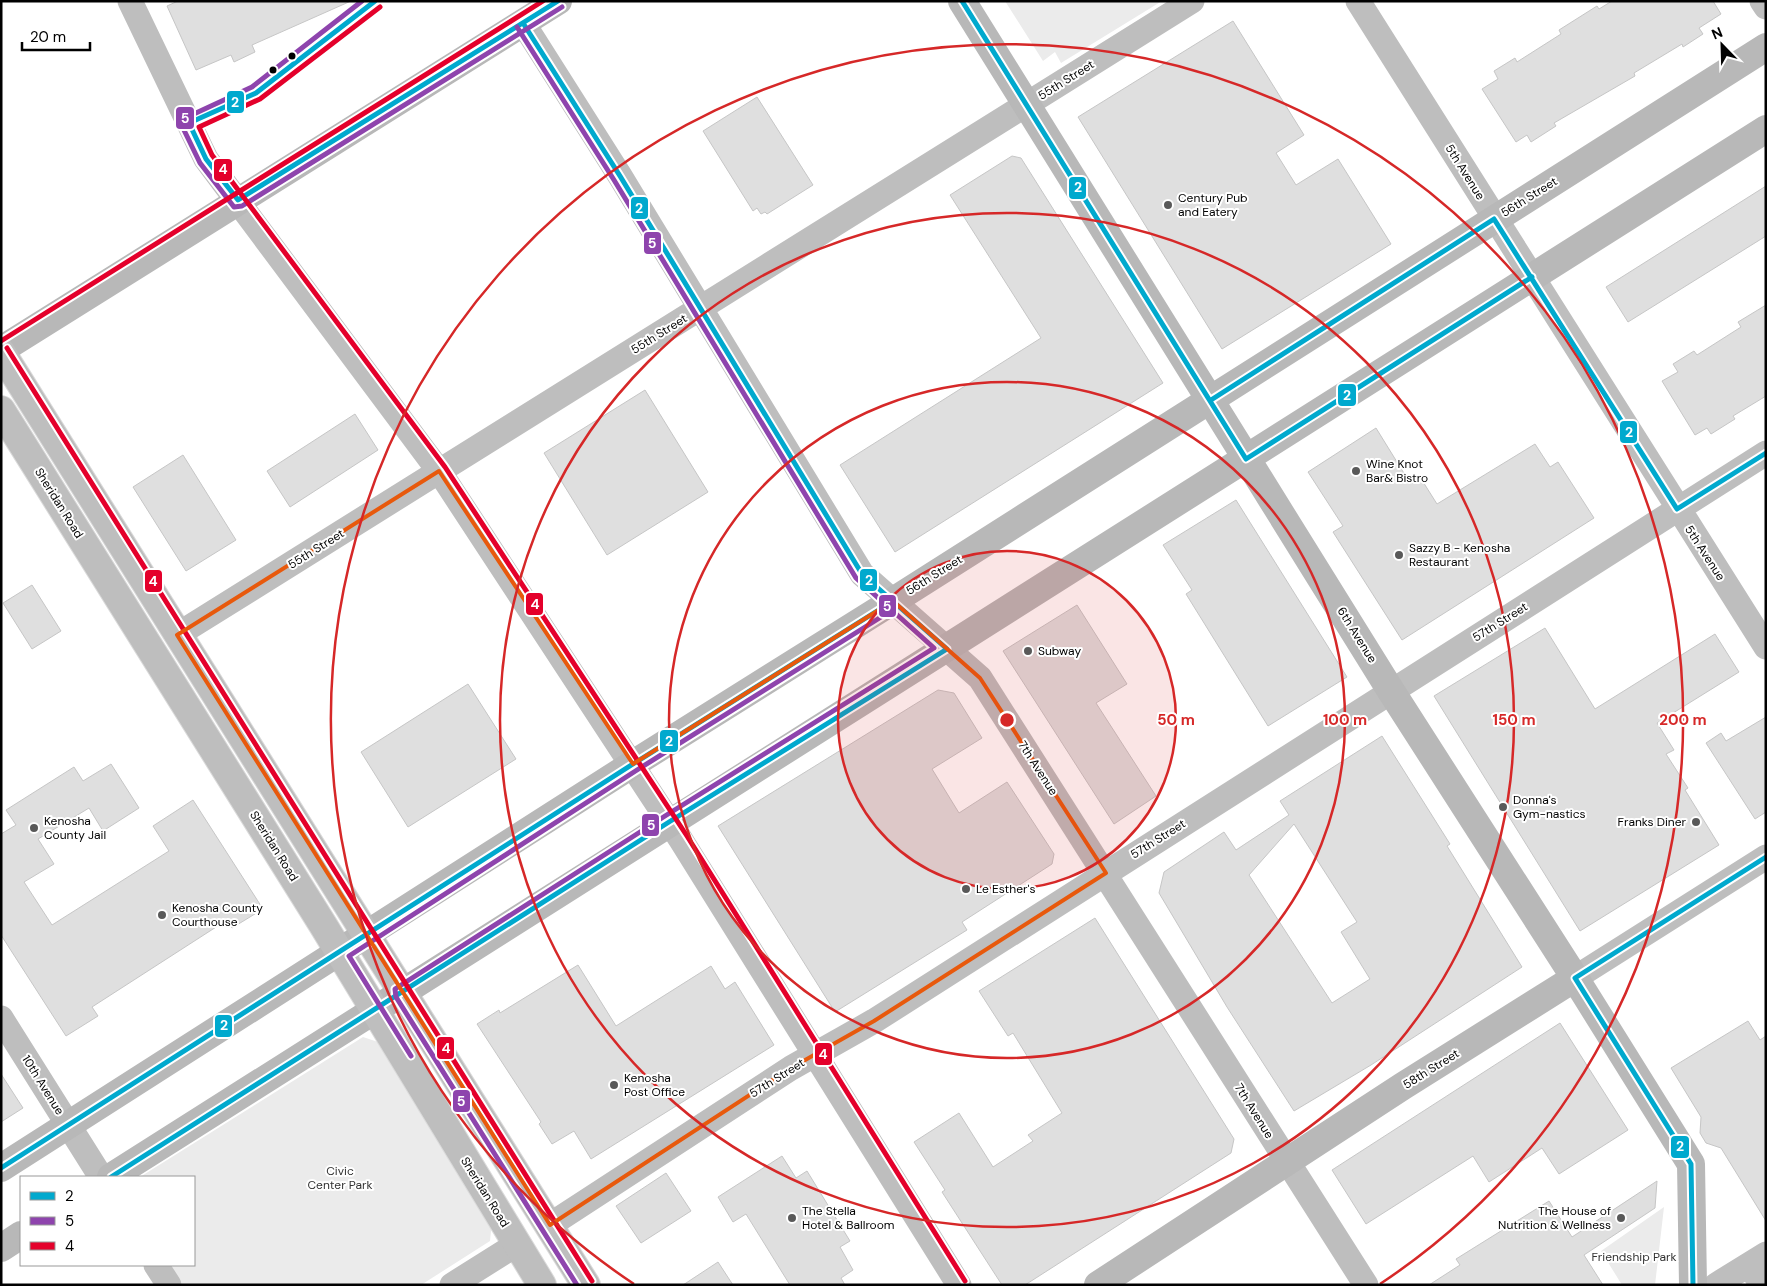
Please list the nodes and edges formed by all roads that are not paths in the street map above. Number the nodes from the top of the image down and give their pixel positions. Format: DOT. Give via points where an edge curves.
graph roads {
  1 [pos="130,1"];
  2 [pos="558,1"];
  3 [pos="962,1"];
  4 [pos="1192,1"];
  5 [pos="1358,1"];
  6 [pos="1762,1"];
  7 [pos="1766,7"];
  8 [pos="523,23"];
  9 [pos="1766,47"];
  10 [pos="1027,104"];
  11 [pos="1766,129"];
  12 [pos="238,200"];
  13 [pos="1494,219"];
  14 [pos="1532,276"];
  15 [pos="700,308"];
  16 [pos="1,351"];
  17 [pos="1211,400"];
  18 [pos="1,410"];
  19 [pos="1766,453"];
  20 [pos="1246,458"];
  21 [pos="439,472"];
  22 [pos="1677,509"];
  23 [pos="893,601"];
  24 [pos="177,635"];
  25 [pos="1766,647"];
  26 [pos="947,649"];
  27 [pos="1391,691"];
  28 [pos="633,764"];
  29 [pos="669,822"];
  30 [pos="1766,857"];
  31 [pos="1106,873"];
  32 [pos="366,936"];
  33 [pos="339,954"];
  34 [pos="1575,978"];
  35 [pos="402,993"];
  36 [pos="374,1011"];
  37 [pos="1,1018"];
  38 [pos="816,1053"];
  39 [pos="68,1126"];
  40 [pos="1287,1162"];
  41 [pos="1,1168"];
  42 [pos="100,1176"];
  43 [pos="113,1176"];
  44 [pos="550,1225"];
  45 [pos="20,1236"];
  46 [pos="517,1244"];
  47 [pos="1,1248"];
  48 [pos="157,1266"];
  49 [pos="1759,1268"];
  50 [pos="169,1285"];
  51 [pos="452,1285"];
  52 [pos="542,1285"];
  53 [pos="586,1285"];
  54 [pos="958,1285"];
  55 [pos="1098,1285"];
  56 [pos="1366,1285"];
  57 [pos="1693,1285"];
  58 [pos="1716,1285"];
  1 -- 12 [label="street" via="206,159"];
  2 -- 8 [label="street"];
  3 -- 10 [label="street, 6th Avenue"];
  4 -- 10 [label="street, 55th Street"];
  5 -- 13 [label="street, 5th Avenue"];
  6 -- 7 [label="street"];
  8 -- 12 [label="street"];
  8 -- 15 [label="street, 7th Avenue"];
  9 -- 13 [label="street, 56th Street"];
  10 -- 15 [label="street, 55th Street"];
  10 -- 17 [label="street, 6th Avenue"];
  11 -- 14 [label="street"];
  12 -- 16 [label="street"];
  12 -- 21 [label="street"];
  13 -- 14 [label="street, 5th Avenue"];
  13 -- 17 [label="street, 56th Street"];
  14 -- 20 [label="street"];
  14 -- 22 [label="street, 5th Avenue"];
  15 -- 21 [label="street, 55th Street"];
  15 -- 23 [label="street, 7th Avenue" via="862,574"];
  16 -- 24 [label="main road"];
  17 -- 20 [label="street, 6th Avenue"];
  17 -- 23 [label="street, 56th Street"];
  18 -- 33 [label="main road, Sheridan Road"];
  19 -- 22 [label="street, 57th Street"];
  20 -- 26 [label="street"];
  20 -- 27 [label="street, 6th Avenue"];
  21 -- 24 [label="street, 55th Street"];
  21 -- 28 [label="street"];
  22 -- 25 [label="street, 5th Avenue"];
  22 -- 27 [label="street, 57th Street"];
  23 -- 26 [label="street, 7th Avenue"];
  23 -- 28 [label="street, 56th Street"];
  24 -- 32 [label="main road"];
  26 -- 29 [label="street"];
  26 -- 31 [label="street, 7th Avenue" via="980,678"];
  27 -- 31 [label="street, 57th Street"];
  27 -- 34 [label="street, 6th Avenue"];
  28 -- 29 [label="street"];
  28 -- 32 [label="street, 56th Street"];
  29 -- 35 [label="street"];
  29 -- 38 [label="street"];
  30 -- 34 [label="street, 58th Street"];
  31 -- 38 [label="street, 57th Street" via="874,1021"];
  31 -- 40 [label="street, 7th Avenue"];
  32 -- 33 [label="street, 56th Street"];
  32 -- 35 [label="main road"];
  33 -- 36 [label="main road, Sheridan Road"];
  33 -- 39 [label="street, 56th Street"];
  34 -- 40 [label="street, 58th Street"];
  34 -- 57 [label="street, 6th Avenue" via="1691,1164"];
  35 -- 36 [label="street"];
  35 -- 44 [label="main road"];
  36 -- 43 [label="street"];
  36 -- 46 [label="main road, Sheridan Road"];
  37 -- 39 [label="street, 10th Avenue"];
  38 -- 44 [label="street, 57th Street"];
  38 -- 54 [label="street"];
  39 -- 41 [label="street, 56th Street"];
  39 -- 42 [label="street, 10th Avenue"];
  40 -- 55 [label="street, 58th Street"];
  40 -- 56 [label="street, 7th Avenue"];
  44 -- 53 [label="main road"];
  45 -- 47 [label="street"];
  46 -- 51 [label="street"];
  46 -- 52 [label="main road, Sheridan Road"];
  48 -- 50 [label="street"];
  49 -- 58 [label="street"];
}
